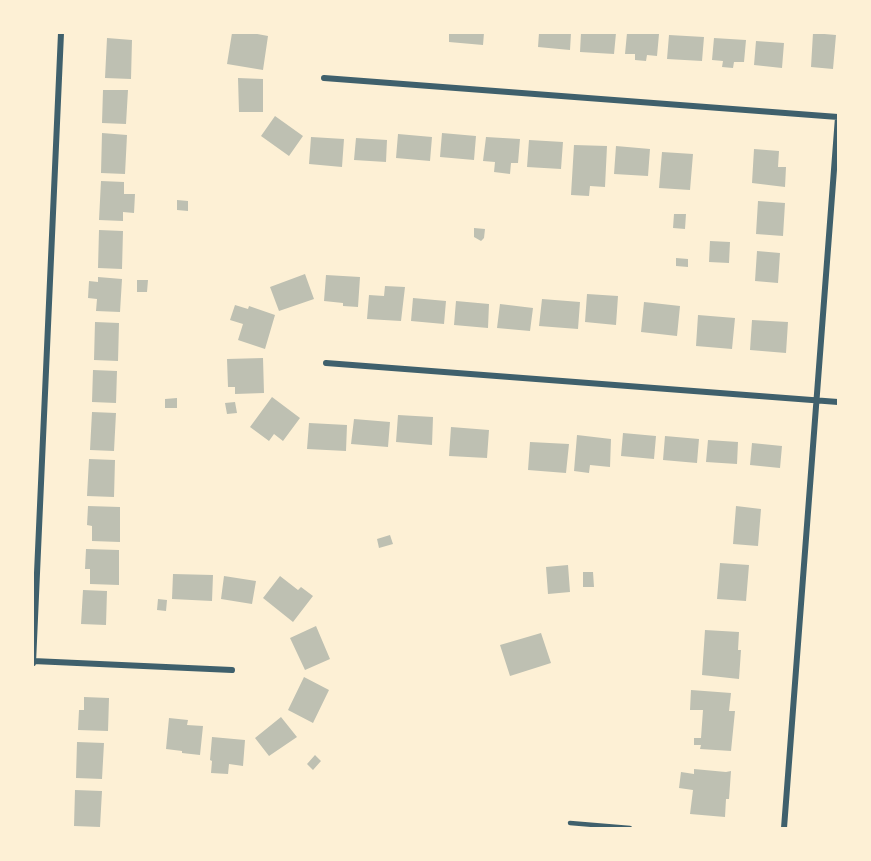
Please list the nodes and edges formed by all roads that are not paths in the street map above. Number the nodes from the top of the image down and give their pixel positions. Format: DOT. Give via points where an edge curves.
graph roads {
  1 [pos="61,33"];
  2 [pos="324,78"];
  3 [pos="838,117"];
  4 [pos="326,363"];
  5 [pos="818,400"];
  6 [pos="838,402"];
  7 [pos="33,662"];
  8 [pos="232,670"];
  9 [pos="570,823"];
  10 [pos="630,828"];
  11 [pos="784,828"];
  1 -- 7 [label="street"];
  2 -- 3 [label="street"];
  3 -- 5 [label="street"];
  4 -- 5 [label="street"];
  5 -- 6 [label="street"];
  5 -- 11 [label="street"];
  7 -- 8 [label="street"];
  9 -- 10 [label="lane"];
}
